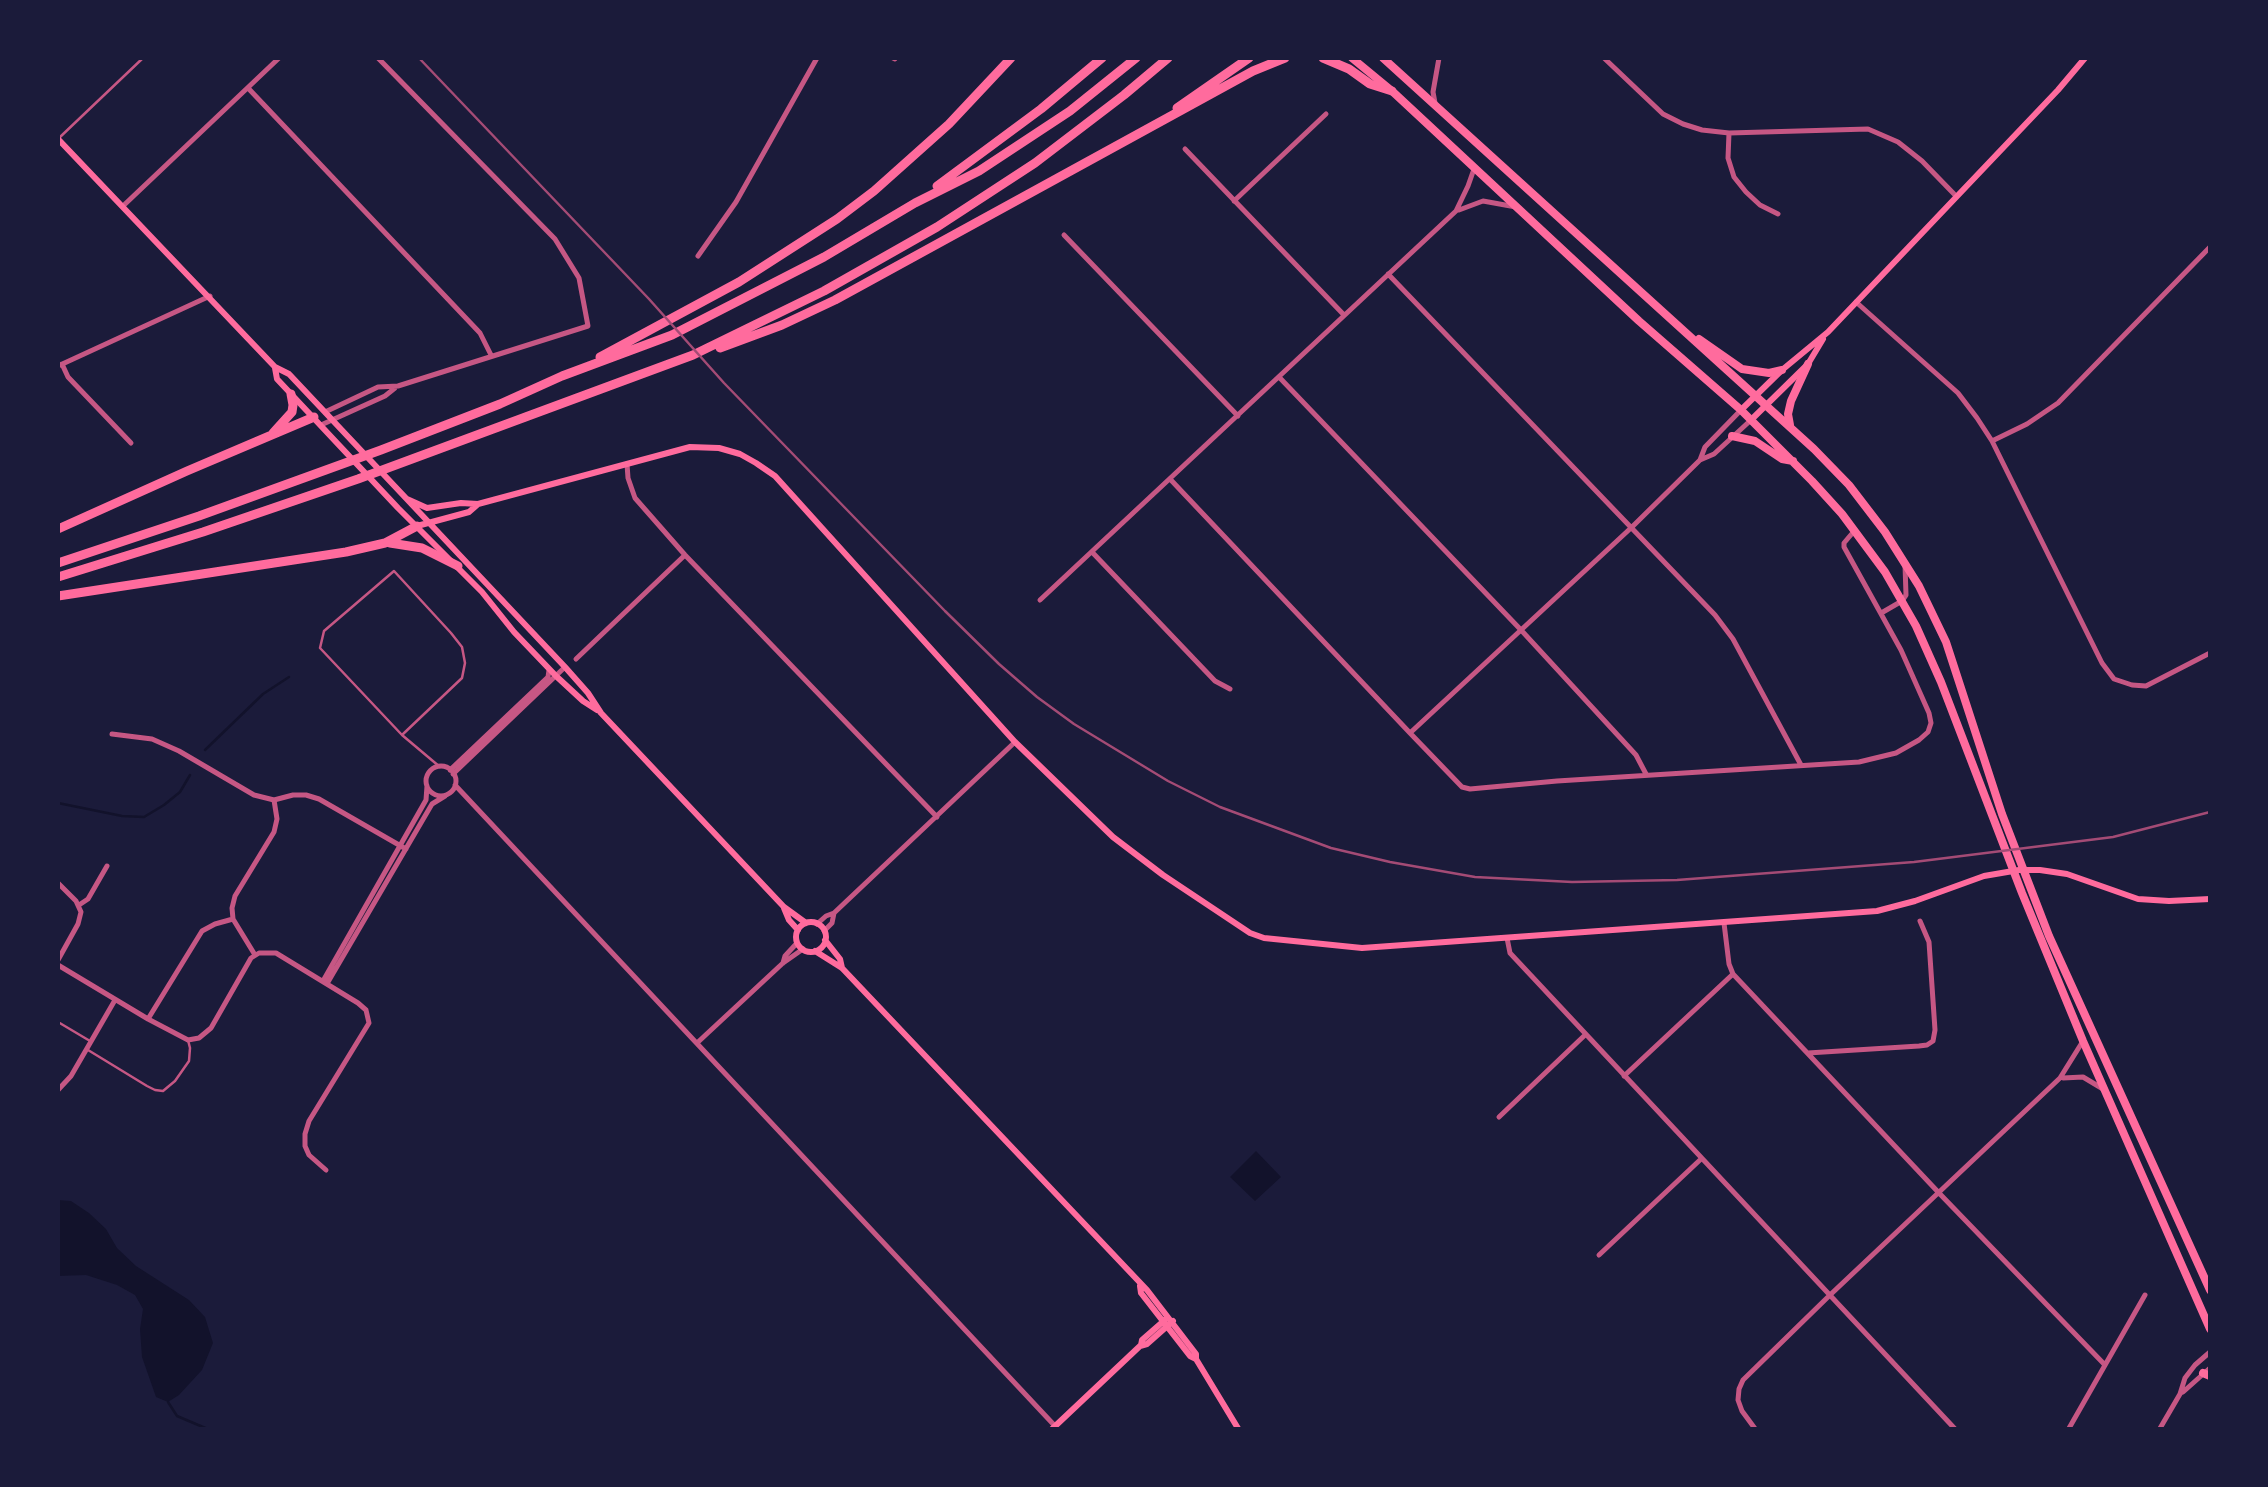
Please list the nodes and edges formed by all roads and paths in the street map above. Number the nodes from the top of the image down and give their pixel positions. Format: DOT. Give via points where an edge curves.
graph roads {
  1 [pos="144,58"];
  2 [pos="279,58"];
  3 [pos="378,58"];
  4 [pos="817,58"];
  5 [pos="1011,58"];
  6 [pos="1102,58"];
  7 [pos="1136,58"];
  8 [pos="1168,58"];
  9 [pos="1249,58"];
  10 [pos="1285,58"];
  11 [pos="1324,58"];
  12 [pos="1352,58"];
  13 [pos="1383,58"];
  14 [pos="1439,58"];
  15 [pos="1604,58"];
  16 [pos="2085,58"];
  17 [pos="248,88"];
  18 [pos="1392,91"];
  19 [pos="1434,102"];
  20 [pos="1326,114"];
  21 [pos="1729,133"];
  22 [pos="58,139"];
  23 [pos="1125,143"];
  24 [pos="1185,149"];
  25 [pos="1474,168"];
  26 [pos="1955,195"];
  27 [pos="1234,201"];
  28 [pos="915,203"];
  29 [pos="123,206"];
  30 [pos="1516,207"];
  31 [pos="1456,211"];
  32 [pos="1778,214"];
  33 [pos="1064,235"];
  34 [pos="2210,246"];
  35 [pos="698,256"];
  36 [pos="1388,274"];
  37 [pos="210,296"];
  38 [pos="1856,302"];
  39 [pos="1344,315"];
  40 [pos="1687,332"];
  41 [pos="1826,334"];
  42 [pos="491,355"];
  43 [pos="693,356"];
  44 [pos="1808,364"];
  45 [pos="60,365"];
  46 [pos="275,367"];
  47 [pos="1782,370"];
  48 [pos="562,376"];
  49 [pos="1279,377"];
  50 [pos="398,386"];
  51 [pos="290,394"];
  52 [pos="1756,396"];
  53 [pos="1765,404"];
  54 [pos="1741,410"];
  55 [pos="325,412"];
  56 [pos="1238,416"];
  57 [pos="333,420"];
  58 [pos="1751,420"];
  59 [pos="318,421"];
  60 [pos="1790,427"];
  61 [pos="1732,436"];
  62 [pos="268,438"];
  63 [pos="1992,441"];
  64 [pos="131,444"];
  65 [pos="1700,460"];
  66 [pos="1792,461"];
  67 [pos="627,464"];
  68 [pos="1170,479"];
  69 [pos="406,500"];
  70 [pos="478,504"];
  71 [pos="429,523"];
  72 [pos="417,526"];
  73 [pos="1632,526"];
  74 [pos="58,529"];
  75 [pos="1855,530"];
  76 [pos="385,543"];
  77 [pos="1092,552"];
  78 [pos="685,555"];
  79 [pos="58,562"];
  80 [pos="1905,562"];
  81 [pos="458,566"];
  82 [pos="58,577"];
  83 [pos="58,596"];
  84 [pos="1040,600"];
  85 [pos="1902,601"];
  86 [pos="1882,612"];
  87 [pos="1521,630"];
  88 [pos="2210,653"];
  89 [pos="576,659"];
  90 [pos="565,667"];
  91 [pos="549,669"];
  92 [pos="556,676"];
  93 [pos="1230,689"];
  94 [pos="601,713"];
  95 [pos="1410,733"];
  96 [pos="112,734"];
  97 [pos="402,735"];
  98 [pos="1015,742"];
  99 [pos="1801,765"];
  100 [pos="440,766"];
  101 [pos="452,772"];
  102 [pos="1647,775"];
  103 [pos="455,785"];
  104 [pos="427,786"];
  105 [pos="445,796"];
  106 [pos="274,800"];
  107 [pos="1997,816"];
  108 [pos="937,817"];
  109 [pos="403,848"];
  110 [pos="107,866"];
  111 [pos="58,884"];
  112 [pos="2026,892"];
  113 [pos="2210,899"];
  114 [pos="79,906"];
  115 [pos="784,906"];
  116 [pos="834,914"];
  117 [pos="233,919"];
  118 [pos="1920,920"];
  119 [pos="806,923"];
  120 [pos="817,924"];
  121 [pos="1724,924"];
  122 [pos="798,930"];
  123 [pos="824,936"];
  124 [pos="1506,938"];
  125 [pos="800,946"];
  126 [pos="815,951"];
  127 [pos="254,955"];
  128 [pos="58,962"];
  129 [pos="842,968"];
  130 [pos="1733,974"];
  131 [pos="325,982"];
  132 [pos="116,1000"];
  133 [pos="148,1019"];
  134 [pos="58,1022"];
  135 [pos="1585,1035"];
  136 [pos="188,1040"];
  137 [pos="92,1042"];
  138 [pos="2082,1042"];
  139 [pos="696,1044"];
  140 [pos="87,1050"];
  141 [pos="1808,1053"];
  142 [pos="1624,1076"];
  143 [pos="2060,1078"];
  144 [pos="2104,1089"];
  145 [pos="58,1090"];
  146 [pos="1500,1117"];
  147 [pos="1700,1159"];
  148 [pos="326,1170"];
  149 [pos="1939,1193"];
  150 [pos="1599,1255"];
  151 [pos="2210,1290"];
  152 [pos="2146,1294"];
  153 [pos="1830,1295"];
  154 [pos="1169,1321"];
  155 [pos="2210,1329"];
  156 [pos="2210,1352"];
  157 [pos="2105,1364"];
  158 [pos="2208,1372"];
  159 [pos="2180,1394"];
  160 [pos="1053,1428"];
  161 [pos="1238,1430"];
  162 [pos="1756,1430"];
  163 [pos="1956,1430"];
  164 [pos="2068,1430"];
  165 [pos="2159,1430"];
  1 -- 22 [label="lane"];
  2 -- 17 [label="street"];
  3 -- 42 [label="street" via="554,239 580,278 588,326"];
  4 -- 35 [label="street"];
  5 -- 48 [label="highway" via="949,124 812,236"];
  6 -- 28 [label="highway"];
  7 -- 28 [label="highway" via="979,171"];
  8 -- 43 [label="highway" via="1050,152 937,227"];
  9 -- 23 [label="highway"];
  10 -- 23 [label="highway"];
  11 -- 18 [label="highway"];
  12 -- 18 [label="highway"];
  13 -- 19 [label="highway"];
  14 -- 19 [label="street"];
  15 -- 21 [label="street" via="1663,114"];
  16 -- 26 [label="main road"];
  17 -- 29 [label="street"];
  17 -- 42 [label="street" via="480,333"];
  18 -- 25 [label="highway"];
  19 -- 40 [label="highway"];
  20 -- 27 [label="street"];
  21 -- 26 [label="street" via="1868,130 1898,142"];
  21 -- 32 [label="street" via="1734,178"];
  22 -- 29 [label="main road"];
  23 -- 43 [label="highway" via="782,326"];
  24 -- 27 [label="street"];
  25 -- 30 [label="highway"];
  25 -- 31 [label="street"];
  26 -- 38 [label="main road"];
  27 -- 39 [label="street"];
  28 -- 48 [label="highway" via="672,336"];
  29 -- 37 [label="main road"];
  30 -- 31 [label="street" via="1483,201"];
  30 -- 54 [label="highway"];
  31 -- 36 [label="street"];
  33 -- 56 [label="street"];
  34 -- 63 [label="street" via="2058,404"];
  36 -- 39 [label="street"];
  36 -- 73 [label="street"];
  37 -- 45 [label="street"];
  37 -- 46 [label="main road"];
  38 -- 41 [label="main road"];
  38 -- 63 [label="street" via="1958,394"];
  39 -- 49 [label="street"];
  40 -- 47 [label="highway" via="1742,369"];
  40 -- 52 [label="highway"];
  41 -- 44 [label="main road"];
  41 -- 47 [label="main road"];
  42 -- 50 [label="street"];
  43 -- 82 [label="highway" via="358,480"];
  44 -- 53 [label="main road"];
  44 -- 60 [label="highway" via="1790,401"];
  45 -- 64 [label="street"];
  46 -- 51 [label="main road"];
  46 -- 55 [label="main road"];
  47 -- 52 [label="main road"];
  48 -- 79 [label="highway" via="382,450"];
  49 -- 56 [label="street"];
  49 -- 87 [label="street"];
  50 -- 55 [label="street" via="378,387"];
  50 -- 57 [label="street"];
  51 -- 59 [label="main road"];
  51 -- 62 [label="highway" via="292,412"];
  52 -- 53 [label="highway"];
  52 -- 54 [label="main road"];
  53 -- 58 [label="main road"];
  53 -- 60 [label="highway"];
  54 -- 58 [label="highway"];
  54 -- 65 [label="street"];
  55 -- 57 [label="main road"];
  55 -- 59 [label="street"];
  56 -- 68 [label="street"];
  57 -- 59 [label="street"];
  57 -- 69 [label="main road"];
  58 -- 61 [label="street"];
  58 -- 66 [label="highway"];
  59 -- 62 [label="highway"];
  59 -- 72 [label="main road"];
  60 -- 80 [label="highway" via="1849,485"];
  61 -- 65 [label="street"];
  61 -- 66 [label="highway"];
  62 -- 74 [label="highway"];
  63 -- 88 [label="street" via="2114,679 2146,686"];
  65 -- 73 [label="street"];
  66 -- 75 [label="highway"];
  67 -- 70 [label="main road"];
  67 -- 78 [label="street" via="635,498"];
  67 -- 98 [label="main road" via="690,446 740,454 766,469"];
  68 -- 77 [label="street"];
  68 -- 95 [label="street"];
  69 -- 70 [label="main road" via="427,508"];
  69 -- 71 [label="main road"];
  70 -- 71 [label="main road"];
  71 -- 72 [label="main road"];
  71 -- 90 [label="main road"];
  72 -- 76 [label="highway"];
  72 -- 81 [label="main road"];
  73 -- 87 [label="street"];
  73 -- 99 [label="street" via="1733,638"];
  75 -- 85 [label="highway"];
  75 -- 86 [label="street" via="1844,546"];
  76 -- 81 [label="highway" via="422,548"];
  76 -- 83 [label="highway"];
  77 -- 84 [label="street"];
  77 -- 93 [label="street"];
  78 -- 89 [label="street"];
  78 -- 108 [label="street"];
  80 -- 85 [label="street"];
  80 -- 107 [label="highway" via="1946,642"];
  81 -- 91 [label="main road"];
  85 -- 86 [label="street"];
  85 -- 107 [label="highway"];
  86 -- 99 [label="street" via="1929,712 1928,732 1872,761"];
  87 -- 95 [label="street"];
  87 -- 102 [label="street"];
  90 -- 92 [label="street"];
  90 -- 94 [label="main road"];
  91 -- 92 [label="main road"];
  91 -- 101 [label="street"];
  92 -- 94 [label="main road"];
  92 -- 101 [label="street"];
  94 -- 115 [label="main road"];
  95 -- 102 [label="street" via="1462,786 1474,789"];
  96 -- 106 [label="street" via="152,739"];
  97 -- 97 [label="lane" via="320,648 324,631 394,571 462,647 465,663 462,678"];
  97 -- 100 [label="lane"];
  98 -- 108 [label="street"];
  98 -- 124 [label="main road" via="1113,837 1264,938 1362,948"];
  99 -- 102 [label="street"];
  100 -- 101 [label="street"];
  100 -- 104 [label="street" via="428,774"];
  101 -- 103 [label="street"];
  103 -- 105 [label="street"];
  103 -- 139 [label="street"];
  104 -- 105 [label="street"];
  104 -- 109 [label="street"];
  105 -- 109 [label="street" via="432,804"];
  106 -- 109 [label="street" via="319,799"];
  106 -- 117 [label="street" via="274,832 235,896"];
  107 -- 112 [label="highway"];
  108 -- 116 [label="street"];
  109 -- 131 [label="street"];
  110 -- 114 [label="street"];
  111 -- 114 [label="street"];
  112 -- 138 [label="highway"];
  112 -- 151 [label="highway"];
  113 -- 121 [label="main road" via="2138,899 2067,874 2019,870 1877,911"];
  114 -- 128 [label="street" via="78,924"];
  115 -- 119 [label="main road"];
  115 -- 122 [label="main road"];
  116 -- 120 [label="street"];
  116 -- 123 [label="street"];
  117 -- 127 [label="street"];
  117 -- 133 [label="street" via="202,931"];
  118 -- 141 [label="street" via="1929,942 1933,1041"];
  119 -- 120 [label="main road"];
  119 -- 122 [label="main road"];
  120 -- 123 [label="main road"];
  121 -- 124 [label="main road"];
  121 -- 130 [label="street"];
  122 -- 125 [label="main road"];
  123 -- 126 [label="main road"];
  123 -- 129 [label="main road"];
  124 -- 135 [label="street" via="1510,954"];
  125 -- 126 [label="main road"];
  125 -- 139 [label="street"];
  126 -- 129 [label="main road"];
  127 -- 131 [label="street" via="276,953"];
  127 -- 136 [label="street" via="212,1028"];
  128 -- 132 [label="street"];
  129 -- 154 [label="main road" via="1148,1290"];
  130 -- 141 [label="street"];
  130 -- 142 [label="street"];
  131 -- 148 [label="street" via="366,1010 369,1023 305,1134 309,1155"];
  132 -- 133 [label="street"];
  132 -- 137 [label="street"];
  133 -- 136 [label="street"];
  134 -- 137 [label="lane"];
  135 -- 142 [label="street"];
  135 -- 146 [label="street"];
  136 -- 140 [label="lane" via="189,1062 163,1090"];
  137 -- 140 [label="street"];
  138 -- 143 [label="street"];
  138 -- 144 [label="highway"];
  139 -- 160 [label="street"];
  140 -- 145 [label="street"];
  141 -- 149 [label="street"];
  142 -- 147 [label="street"];
  143 -- 144 [label="street" via="2083,1076"];
  143 -- 149 [label="street"];
  144 -- 155 [label="highway"];
  147 -- 150 [label="street"];
  147 -- 153 [label="street"];
  149 -- 153 [label="street"];
  149 -- 157 [label="street"];
  152 -- 157 [label="street"];
  153 -- 162 [label="street" via="1738,1389 1742,1411"];
  153 -- 163 [label="street"];
  154 -- 160 [label="main road"];
  154 -- 161 [label="main road" via="1196,1354"];
  156 -- 159 [label="street" via="2185,1378"];
  157 -- 164 [label="street"];
  158 -- 159 [label="street"];
  159 -- 165 [label="street"];
}
